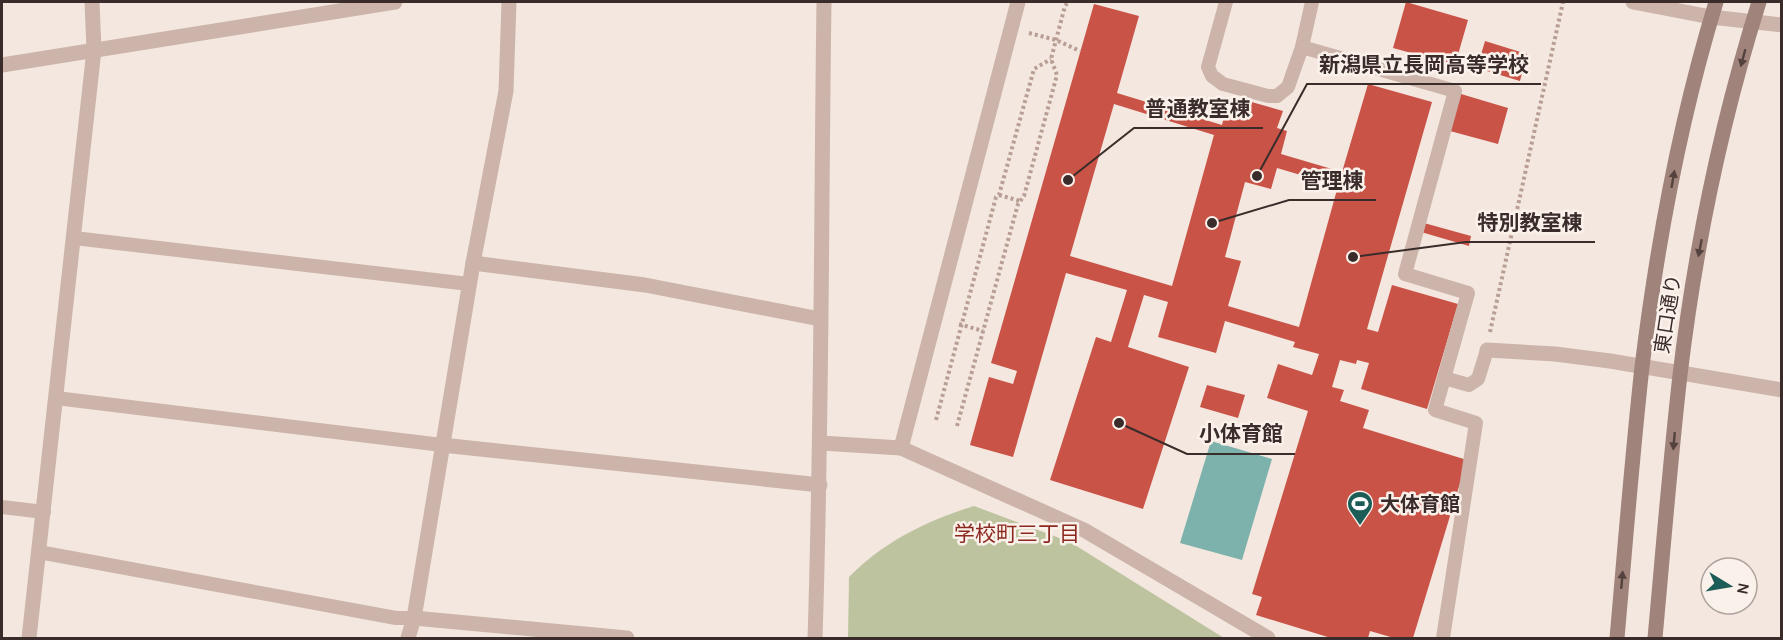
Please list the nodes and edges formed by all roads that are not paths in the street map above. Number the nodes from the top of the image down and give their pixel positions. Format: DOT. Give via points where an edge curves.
graph roads {
  1 [pos="92,2"];
  2 [pos="395,2"];
  3 [pos="509,2"];
  4 [pos="824,2"];
  5 [pos="1018,2"];
  6 [pos="1226,2"];
  7 [pos="1312,2"];
  8 [pos="1633,2"];
  9 [pos="1716,2"];
  10 [pos="1759,2"];
  11 [pos="358,4"];
  12 [pos="1711,17"];
  13 [pos="1753,21"];
  14 [pos="1782,25"];
  15 [pos="1302,47"];
  16 [pos="94,50"];
  17 [pos="2,65"];
  18 [pos="74,238"];
  19 [pos="473,263"];
  20 [pos="470,284"];
  21 [pos="820,319"];
  22 [pos="1486,350"];
  23 [pos="1642,366"];
  24 [pos="1680,374"];
  25 [pos="1444,378"];
  26 [pos="1782,390"];
  27 [pos="56,398"];
  28 [pos="821,443"];
  29 [pos="442,446"];
  30 [pos="901,448"];
  31 [pos="820,485"];
  32 [pos="2,507"];
  33 [pos="44,512"];
  34 [pos="39,552"];
  35 [pos="414,618"];
  36 [pos="573,636"];
  37 [pos="29,639"];
  38 [pos="408,639"];
  39 [pos="627,639"];
  40 [pos="816,639"];
  41 [pos="1268,639"];
  42 [pos="1443,639"];
  43 [pos="1617,639"];
  44 [pos="1655,639"];
  1 -- 16 [label="street"];
  2 -- 11 [label="street"];
  3 -- 19 [label="street" via="506,92"];
  4 -- 21 [label="street"];
  5 -- 30 [label="street"];
  6 -- 15 [label="lane" via="1208,66 1212,76 1223,84 1267,101 1288,87"];
  7 -- 15 [label="lane"];
  8 -- 12 [label="street"];
  9 -- 12 [label="street, 東口通り"];
  10 -- 13 [label="street, 東口通り"];
  11 -- 16 [label="street"];
  12 -- 13 [label="street"];
  23 -- 12 [label="street, 東口通り, one-way" via="1676,159"];
  13 -- 14 [label="street"];
  13 -- 24 [label="street, 東口通り, one-way" via="1716,162"];
  15 -- 25 [label="lane" via="1455,91 1405,274 1468,293"];
  16 -- 17 [label="street"];
  16 -- 18 [label="street"];
  18 -- 20 [label="lane"];
  18 -- 27 [label="street"];
  19 -- 20 [label="street"];
  19 -- 21 [label="street" via="645,285"];
  20 -- 29 [label="street"];
  21 -- 28 [label="street"];
  22 -- 23 [label="street" via="1555,354"];
  22 -- 25 [label="lane" via="1478,379 1469,385"];
  23 -- 24 [label="street"];
  43 -- 23 [label="street, 東口通り, one-way"];
  24 -- 26 [label="street"];
  24 -- 44 [label="street, 東口通り, one-way"];
  25 -- 42 [label="lane" via="1435,410 1476,423"];
  27 -- 29 [label="lane"];
  27 -- 33 [label="street"];
  28 -- 30 [label="street"];
  28 -- 31 [label="street"];
  29 -- 31 [label="street"];
  29 -- 35 [label="street"];
  30 -- 41 [label="street" via="1084,530"];
  31 -- 40 [label="street"];
  32 -- 33 [label="lane"];
  33 -- 34 [label="street"];
  34 -- 35 [label="lane" via="396,618"];
  34 -- 37 [label="street"];
  35 -- 36 [label="street"];
  35 -- 38 [label="street"];
  36 -- 39 [label="street"];
}
